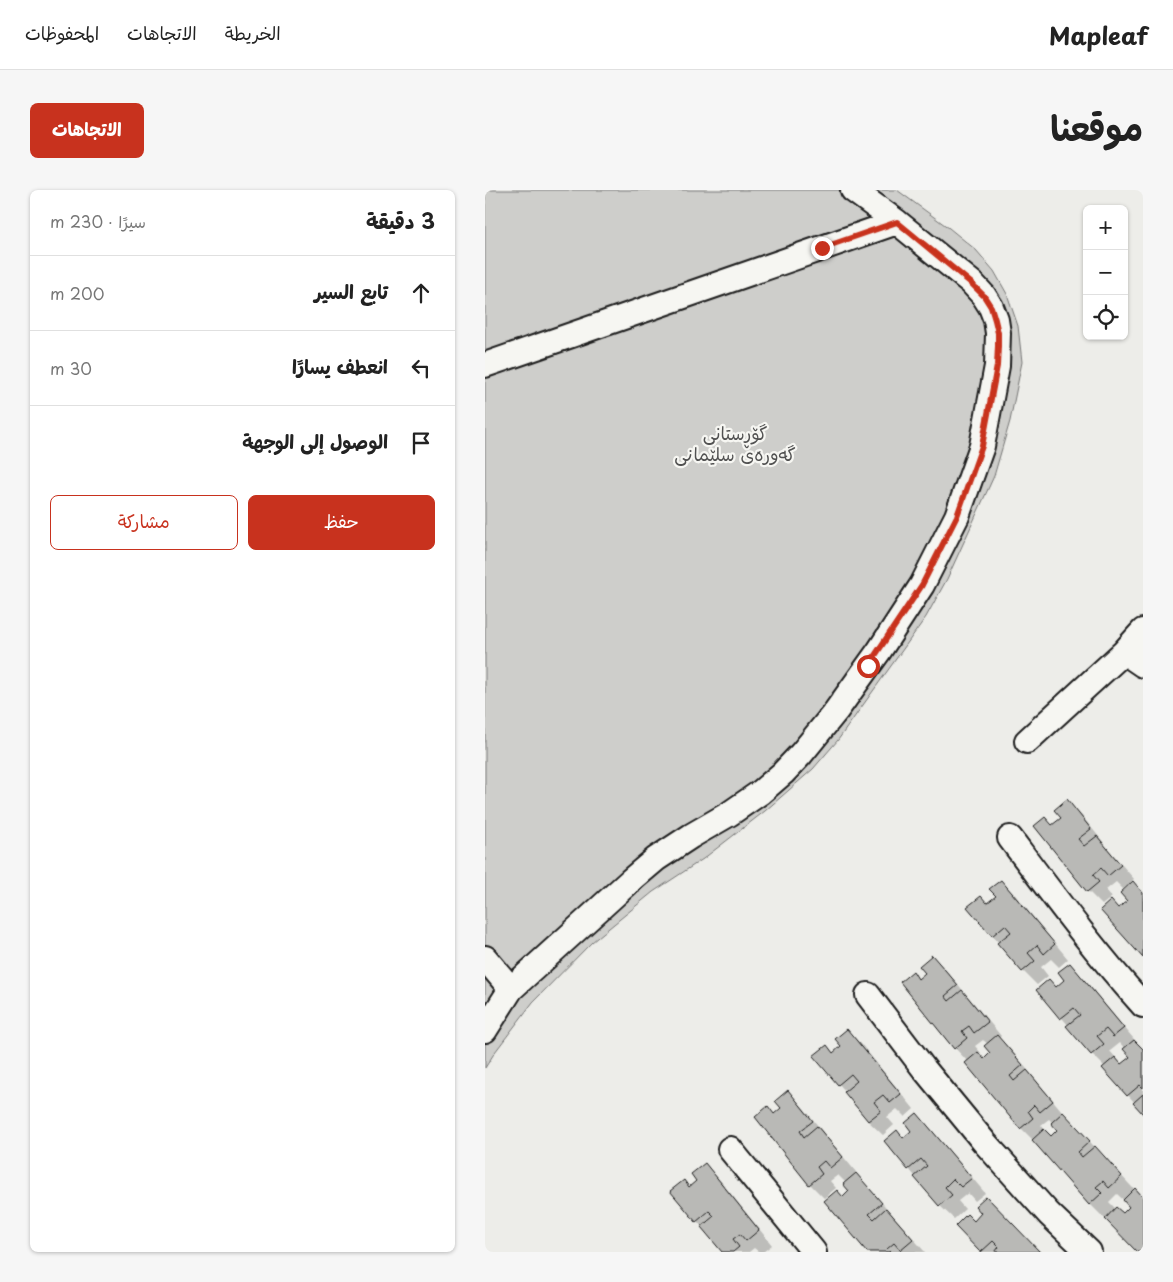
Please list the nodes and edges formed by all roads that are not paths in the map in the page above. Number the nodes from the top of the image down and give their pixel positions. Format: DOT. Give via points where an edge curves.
graph roads {
  1 [pos="853,190"];
  2 [pos="897,222"];
  3 [pos="485,365"];
  4 [pos="1143,632"];
  5 [pos="1124,652"];
  6 [pos="1143,665"];
  7 [pos="1027,741"];
  8 [pos="1010,838"];
  9 [pos="485,958"];
  10 [pos="511,989"];
  11 [pos="868,995"];
  12 [pos="1143,1005"];
  13 [pos="485,1030"];
  14 [pos="730,1148"];
  15 [pos="814,1252"];
  16 [pos="1089,1252"];
  1 -- 2 [label="street"];
  2 -- 3 [label="street"];
  2 -- 10 [label="street" via="984,296 991,307 998,333 997,366 982,446 957,516 927,576 836,712 783,773 729,814 656,859"];
  4 -- 5 [label="street"];
  5 -- 6 [label="street"];
  5 -- 7 [label="street"];
  8 -- 12 [label="street"];
  9 -- 10 [label="street"];
  10 -- 13 [label="street"];
  11 -- 16 [label="street" via="985,1142 1049,1214"];
  14 -- 15 [label="street"];
}
